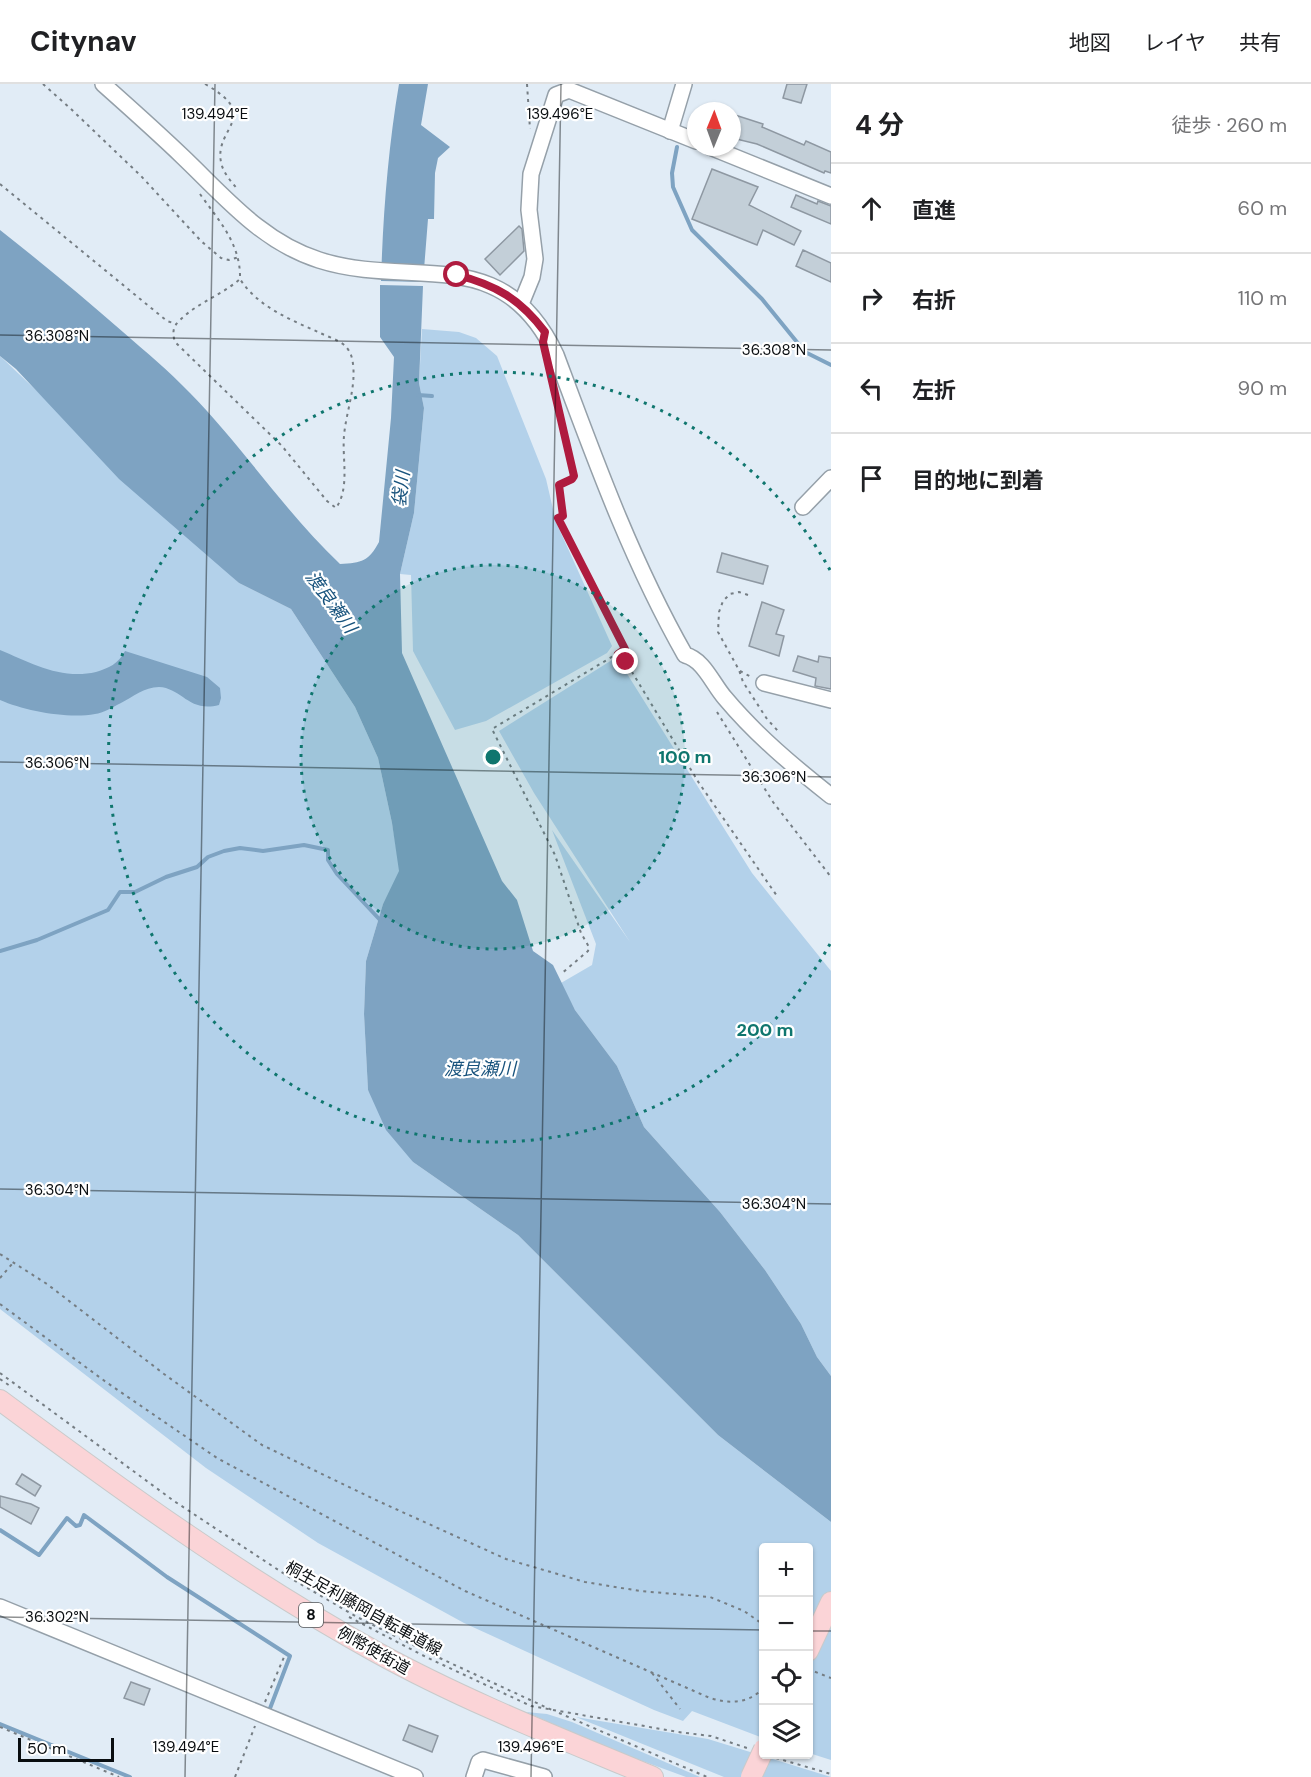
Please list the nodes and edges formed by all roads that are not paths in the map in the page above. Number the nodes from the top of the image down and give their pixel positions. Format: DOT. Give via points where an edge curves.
graph roads {
  1 [pos="103,84"];
  2 [pos="684,84"];
  3 [pos="670,131"];
  4 [pos="687,138"];
  5 [pos="732,156"];
  6 [pos="831,196"];
  7 [pos="520,304"];
  8 [pos="831,478"];
  9 [pos="803,507"];
  10 [pos="764,683"];
  11 [pos="831,700"];
  12 [pos="831,796"];
  13 [pos="9,1396"];
  14 [pos="831,1602"];
  15 [pos="0,1607"];
  16 [pos="813,1640"];
  17 [pos="759,1750"];
  18 [pos="415,1777"];
  19 [pos="474,1777"];
  20 [pos="544,1777"];
  21 [pos="653,1777"];
  22 [pos="751,1777"];
  1 -- 7 [label="street" via="185,158 231,206 294,250 347,267 457,275 496,288"];
  2 -- 3 [label="street"];
  3 -- 4 [label="street"];
  3 -- 7 [label="street" via="569,90 556,95 531,174 535,259"];
  5 -- 6 [label="street"];
  7 -- 12 [label="street" via="545,332 556,355 618,515 685,655 695,658 723,696 788,762"];
  8 -- 9 [label="street"];
  10 -- 11 [label="street"];
  13 -- 21 [label="main road, 例幣使街道 / 8" via="210,1550 301,1609 429,1680"];
  14 -- 16 [label="main road"];
  15 -- 18 [label="street"];
  17 -- 22 [label="main road, bridge"];
  19 -- 20 [label="street" via="483,1760"];
}
